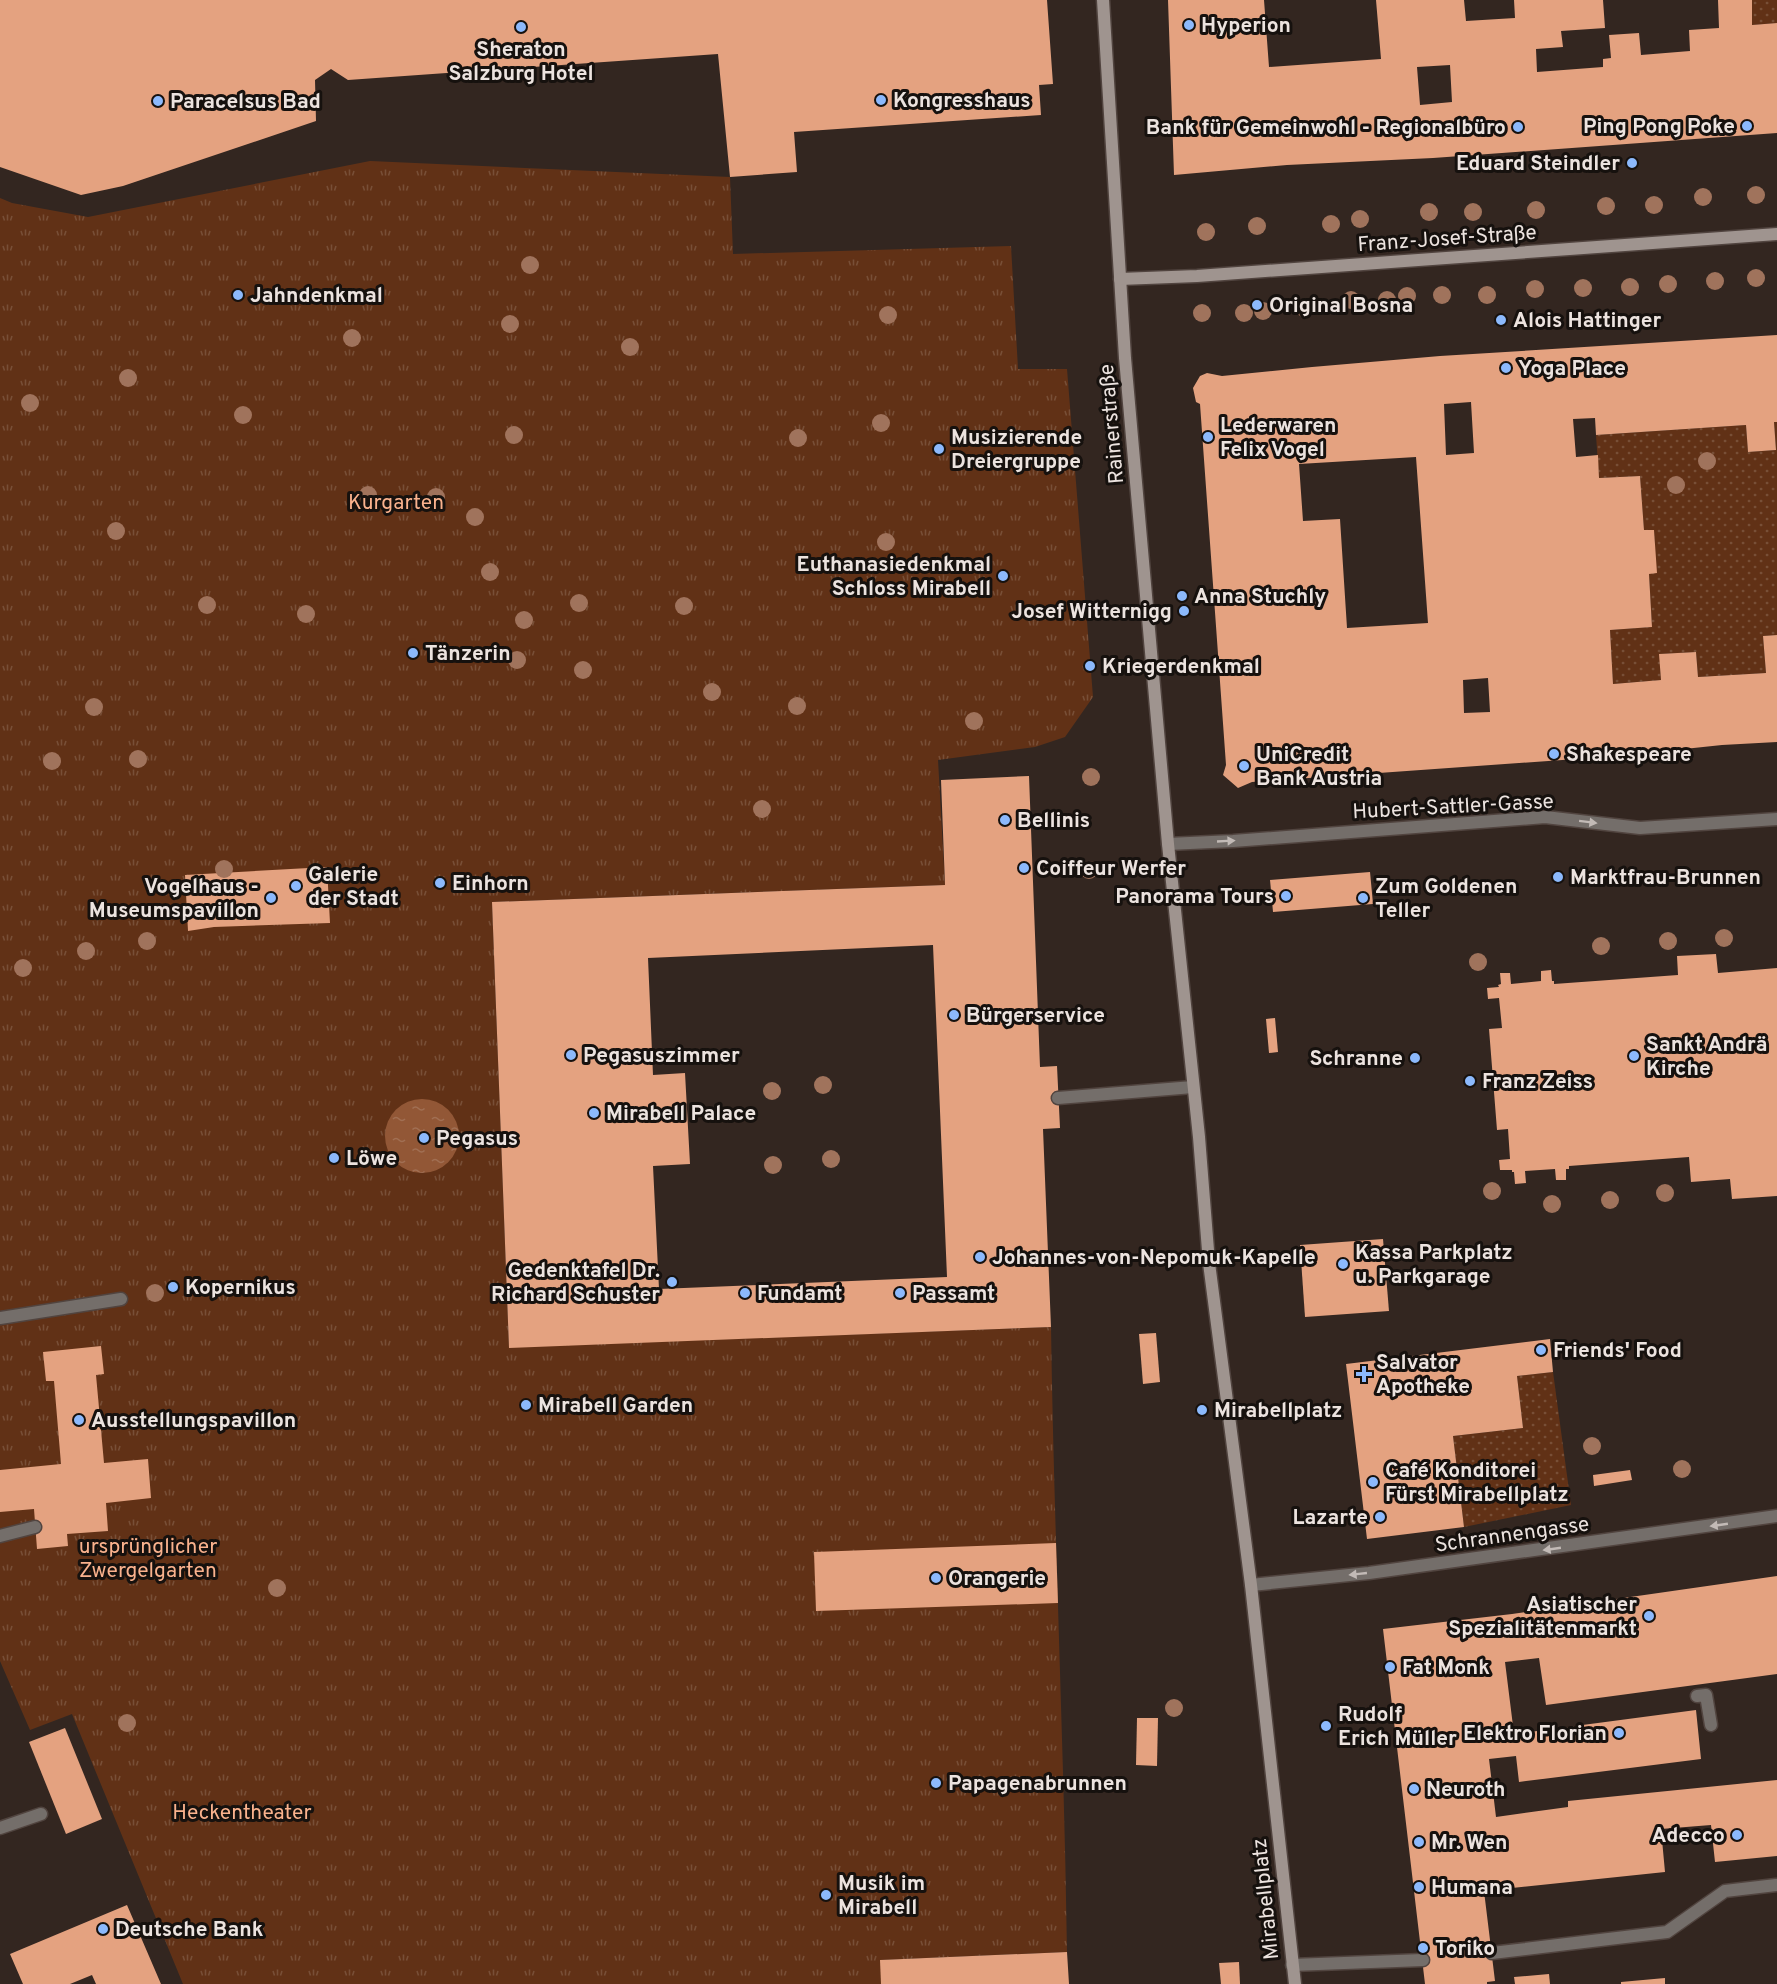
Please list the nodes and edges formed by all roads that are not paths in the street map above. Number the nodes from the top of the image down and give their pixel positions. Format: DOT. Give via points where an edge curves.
graph roads {
  1 [pos="1103,0"];
  2 [pos="1777,234"];
  3 [pos="1120,279"];
  4 [pos="1777,819"];
  5 [pos="1168,844"];
  6 [pos="1193,1087"];
  7 [pos="1058,1098"];
  8 [pos="121,1299"];
  9 [pos="0,1318"];
  10 [pos="1777,1516"];
  11 [pos="35,1527"];
  12 [pos="0,1536"];
  13 [pos="1251,1585"];
  14 [pos="1697,1696"];
  15 [pos="1711,1725"];
  16 [pos="41,1814"];
  17 [pos="0,1828"];
  18 [pos="1776,1885"];
  19 [pos="1492,1953"];
  20 [pos="1423,1960"];
  21 [pos="1292,1965"];
  22 [pos="1295,1984"];
  1 -- 3 [label="street, Rainerstraße"];
  2 -- 3 [label="street, Franz-Josef-Straße"];
  3 -- 5 [label="street, Rainerstraße"];
  5 -- 4 [label="street, Hubert-Sattler-Gasse, one-way" via="1545,817 1640,828"];
  5 -- 6 [label="street, Mirabellplatz"];
  6 -- 7 [label="street"];
  6 -- 13 [label="street, Mirabellplatz" via="1209,1263"];
  8 -- 9 [label="street"];
  10 -- 13 [label="street, Schrannengasse, one-way" via="1369,1573"];
  11 -- 12 [label="street"];
  13 -- 21 [label="street, Mirabellplatz"];
  14 -- 15 [label="street" via="1706,1695"];
  16 -- 17 [label="street"];
  18 -- 19 [label="street" via="1725,1891 1667,1932"];
  20 -- 21 [label="street"];
  21 -- 22 [label="street, Mirabellplatz"];
}
